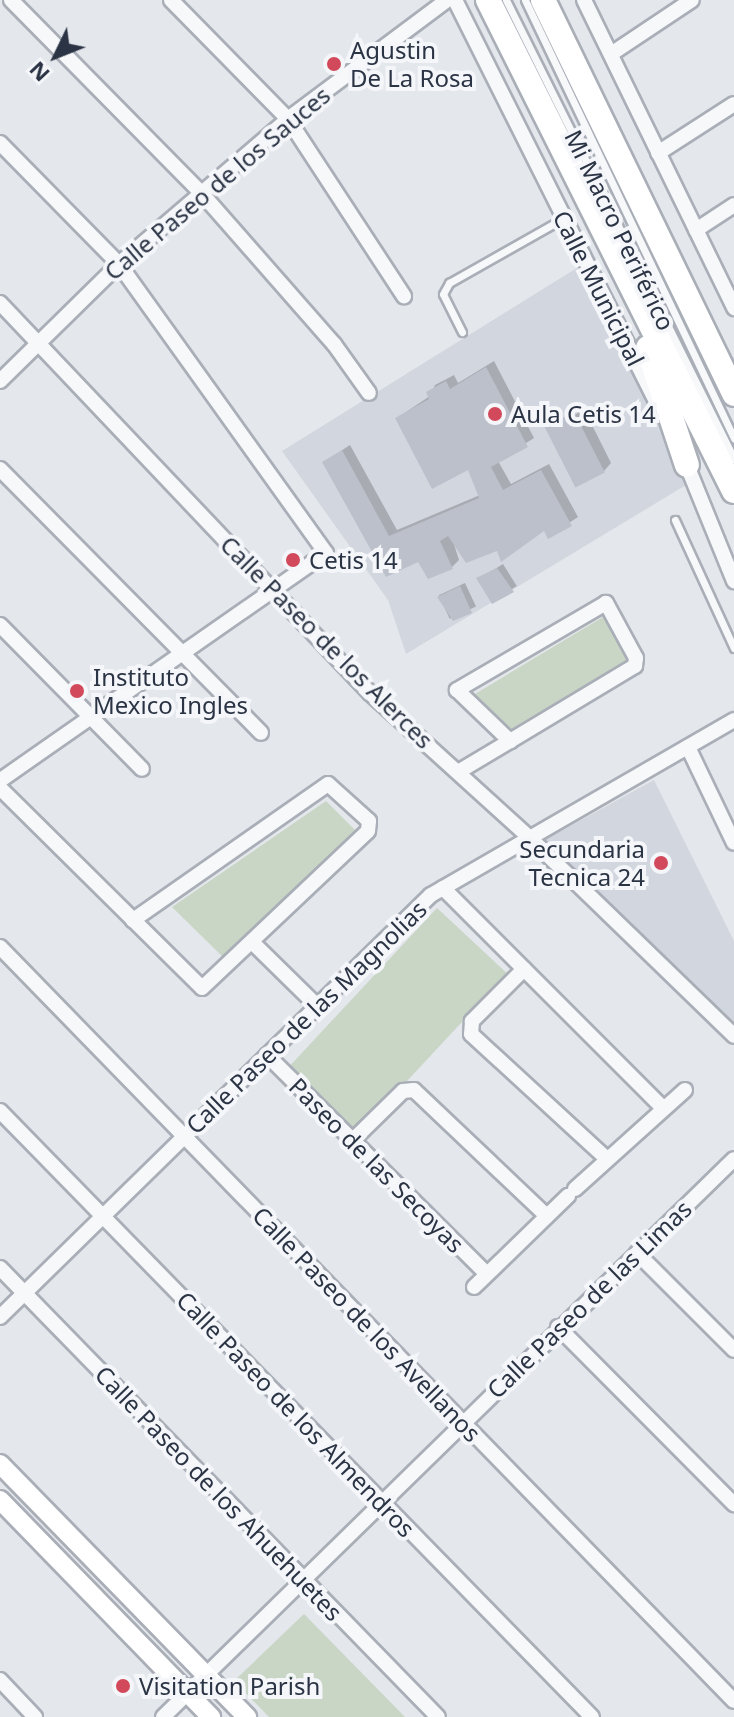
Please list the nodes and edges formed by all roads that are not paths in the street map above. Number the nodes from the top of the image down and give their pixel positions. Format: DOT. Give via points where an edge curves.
graph roads {
  1 [pos="11,0"];
  2 [pos="171,0"];
  3 [pos="447,0"];
  4 [pos="455,0"];
  5 [pos="488,0"];
  6 [pos="506,0"];
  7 [pos="525,0"];
  8 [pos="543,0"];
  9 [pos="584,0"];
  10 [pos="692,0"];
  11 [pos="611,54"];
  12 [pos="734,104"];
  13 [pos="288,119"];
  14 [pos="0,143"];
  15 [pos="658,153"];
  16 [pos="579,188"];
  17 [pos="203,195"];
  18 [pos="734,205"];
  19 [pos="564,218"];
  20 [pos="696,230"];
  21 [pos="119,264"];
  22 [pos="404,296"];
  23 [pos="0,303"];
  24 [pos="734,306"];
  25 [pos="462,332"];
  26 [pos="38,342"];
  27 [pos="0,381"];
  28 [pos="369,393"];
  29 [pos="734,394"];
  30 [pos="734,439"];
  31 [pos="734,459"];
  32 [pos="687,465"];
  33 [pos="0,469"];
  34 [pos="734,491"];
  35 [pos="675,520"];
  36 [pos="734,581"];
  37 [pos="272,589"];
  38 [pos="0,625"];
  39 [pos="734,648"];
  40 [pos="183,651"];
  41 [pos="90,717"];
  42 [pos="734,720"];
  43 [pos="261,733"];
  44 [pos="510,741"];
  45 [pos="688,747"];
  46 [pos="142,769"];
  47 [pos="458,772"];
  48 [pos="0,780"];
  49 [pos="0,788"];
  50 [pos="530,838"];
  51 [pos="734,843"];
  52 [pos="443,888"];
  53 [pos="133,920"];
  54 [pos="253,943"];
  55 [pos="0,947"];
  56 [pos="524,969"];
  57 [pos="317,1006"];
  58 [pos="734,1036"];
  59 [pos="267,1055"];
  60 [pos="685,1090"];
  61 [pos="662,1107"];
  62 [pos="0,1111"];
  63 [pos="184,1136"];
  64 [pos="353,1140"];
  65 [pos="607,1159"];
  66 [pos="734,1159"];
  67 [pos="103,1216"];
  68 [pos="547,1216"];
  69 [pos="637,1253"];
  70 [pos="0,1268"];
  71 [pos="487,1274"];
  72 [pos="474,1287"];
  73 [pos="24,1293"];
  74 [pos="0,1317"];
  75 [pos="558,1327"];
  76 [pos="734,1350"];
  77 [pos="462,1422"];
  78 [pos="0,1464"];
  79 [pos="0,1500"];
  80 [pos="383,1503"];
  81 [pos="734,1504"];
  82 [pos="304,1580"];
  83 [pos="205,1675"];
  84 [pos="0,1680"];
  85 [pos="188,1693"];
  86 [pos="734,1701"];
  87 [pos="35,1717"];
  88 [pos="163,1717"];
  89 [pos="211,1717"];
  90 [pos="247,1717"];
  91 [pos="438,1717"];
  92 [pos="592,1717"];
  1 -- 17 [label="street"];
  2 -- 13 [label="street"];
  3 -- 13 [label="street, Calle Paseo de los Sauces"];
  4 -- 19 [label="street, Calle Municipal"];
  5 -- 16 [label="highway"];
  6 -- 31 [label="lane, Mi Macro Periférico"];
  7 -- 30 [label="lane, Mi Macro Periférico"];
  8 -- 29 [label="highway"];
  9 -- 11 [label="street"];
  10 -- 11 [label="street"];
  11 -- 15 [label="street"];
  12 -- 15 [label="street"];
  13 -- 17 [label="street, Calle Paseo de los Sauces"];
  13 -- 22 [label="street"];
  14 -- 21 [label="street"];
  15 -- 20 [label="street"];
  16 -- 32 [label="highway" via="673,411"];
  16 -- 34 [label="highway"];
  17 -- 21 [label="street, Calle Paseo de los Sauces"];
  17 -- 28 [label="street" via="334,344"];
  18 -- 20 [label="street"];
  19 -- 25 [label="lane" via="449,283 443,294"];
  19 -- 32 [label="street, Calle Municipal"];
  20 -- 24 [label="street"];
  21 -- 26 [label="street, Calle Paseo de los Sauces"];
  21 -- 37 [label="street" via="326,553"];
  23 -- 26 [label="street, Calle Paseo de los Alerces"];
  26 -- 27 [label="street, Calle Paseo de los Sauces"];
  26 -- 37 [label="street, Calle Paseo de los Alerces"];
  32 -- 36 [label="street, Calle Municipal"];
  33 -- 40 [label="street"];
  35 -- 39 [label="lane"];
  37 -- 40 [label="street"];
  37 -- 47 [label="street, Calle Paseo de los Alerces" via="370,693"];
  38 -- 41 [label="street"];
  40 -- 41 [label="street"];
  40 -- 43 [label="street"];
  41 -- 46 [label="street"];
  41 -- 48 [label="street"];
  42 -- 45 [label="street, Calle Paseo de las Magnolias"];
  44 -- 44 [label="street" via="635,666 636,658 606,603 457,690"];
  44 -- 47 [label="street"];
  45 -- 50 [label="street, Calle Paseo de las Magnolias"];
  45 -- 51 [label="street"];
  47 -- 50 [label="street, Calle Paseo de los Alerces"];
  49 -- 53 [label="street"];
  50 -- 52 [label="street, Calle Paseo de las Magnolias"];
  50 -- 58 [label="street, Calle Paseo de los Alerces"];
  52 -- 56 [label="street"];
  52 -- 57 [label="street, Calle Paseo de las Magnolias"];
  53 -- 54 [label="street" via="202,988"];
  53 -- 54 [label="street" via="320,787 334,785 369,821 368,831"];
  54 -- 57 [label="street"];
  55 -- 63 [label="street, Calle Paseo de los Avellanos"];
  56 -- 61 [label="street"];
  56 -- 65 [label="street" via="472,1021 471,1034"];
  57 -- 59 [label="street, Calle Paseo de las Magnolias"];
  59 -- 63 [label="street, Calle Paseo de las Magnolias"];
  59 -- 64 [label="street, Paseo de las Secoyas"];
  60 -- 61 [label="street"];
  61 -- 65 [label="street"];
  62 -- 67 [label="street, Calle Paseo de los Almendros"];
  63 -- 67 [label="street, Calle Paseo de las Magnolias"];
  63 -- 77 [label="street, Calle Paseo de los Avellanos"];
  64 -- 68 [label="street" via="409,1088"];
  64 -- 71 [label="street, Paseo de las Secoyas"];
  65 -- 68 [label="street"];
  66 -- 69 [label="street, Calle Paseo de las Limas"];
  67 -- 73 [label="street, Calle Paseo de las Magnolias"];
  67 -- 80 [label="street, Calle Paseo de los Almendros"];
  68 -- 71 [label="street"];
  69 -- 75 [label="street, Calle Paseo de las Limas"];
  69 -- 76 [label="street"];
  70 -- 73 [label="street, Calle Paseo de los Ahuehuetes"];
  71 -- 72 [label="street"];
  73 -- 74 [label="street, Calle Paseo de las Magnolias"];
  73 -- 82 [label="street, Calle Paseo de los Ahuehuetes"];
  75 -- 77 [label="street, Calle Paseo de las Limas"];
  75 -- 81 [label="street"];
  77 -- 80 [label="street, Calle Paseo de las Limas"];
  77 -- 86 [label="street, Calle Paseo de los Avellanos"];
  78 -- 83 [label="street"];
  79 -- 85 [label="street"];
  80 -- 82 [label="street, Calle Paseo de las Limas"];
  80 -- 92 [label="street, Calle Paseo de los Almendros"];
  82 -- 83 [label="street, Calle Paseo de las Limas"];
  82 -- 91 [label="street, Calle Paseo de los Ahuehuetes"];
  83 -- 85 [label="street, Calle Paseo de las Limas"];
  83 -- 90 [label="street"];
  84 -- 87 [label="street"];
  85 -- 88 [label="street, Calle Paseo de las Limas"];
  85 -- 89 [label="street"];
}
